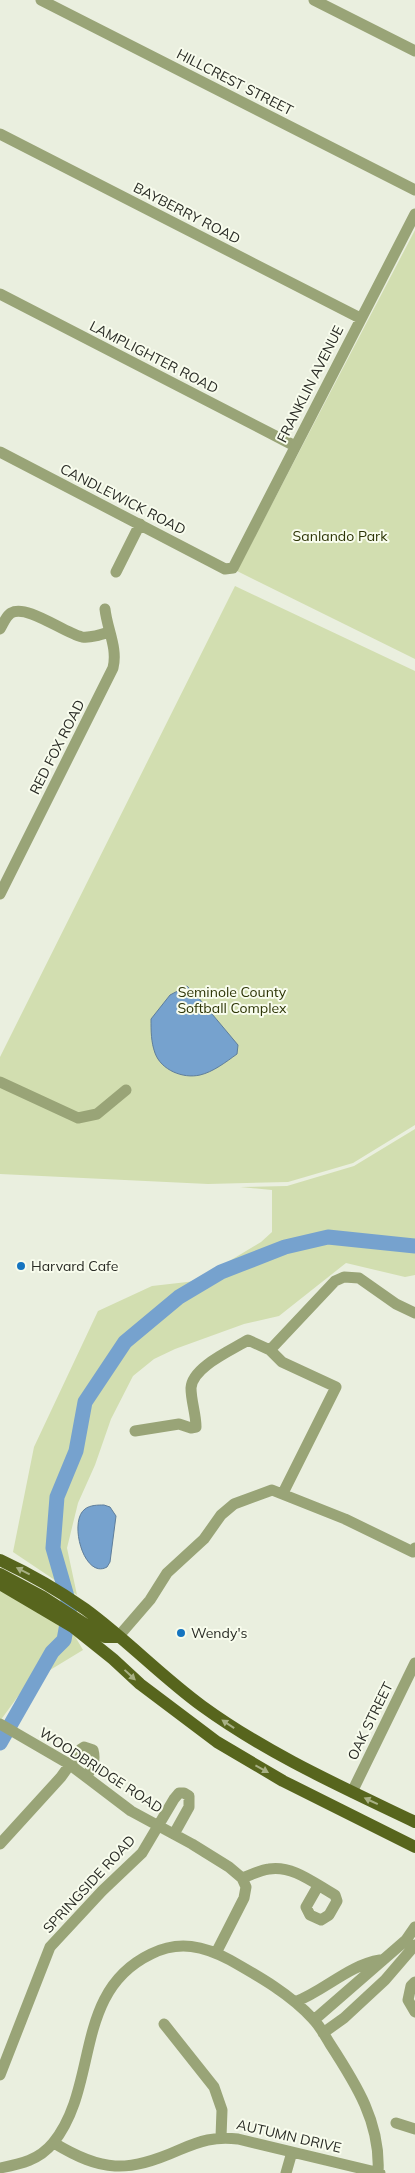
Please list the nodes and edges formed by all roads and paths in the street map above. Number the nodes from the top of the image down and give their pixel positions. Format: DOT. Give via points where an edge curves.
graph roads {
  1 [pos="40,0"];
  2 [pos="314,0"];
  3 [pos="415,51"];
  4 [pos="0,134"];
  5 [pos="415,190"];
  6 [pos="415,214"];
  7 [pos="0,294"];
  8 [pos="360,318"];
  9 [pos="295,446"];
  10 [pos="0,452"];
  11 [pos="140,524"];
  12 [pos="233,568"];
  13 [pos="116,572"];
  14 [pos="105,609"];
  15 [pos="0,629"];
  16 [pos="109,632"];
  17 [pos="0,894"];
  18 [pos="0,1082"];
  19 [pos="126,1090"];
  20 [pos="415,1313"];
  21 [pos="270,1350"];
  22 [pos="136,1431"];
  23 [pos="282,1493"];
  24 [pos="414,1550"];
  25 [pos="0,1560"];
  26 [pos="0,1574"];
  27 [pos="0,1584"];
  28 [pos="118,1637"];
  29 [pos="415,1663"];
  30 [pos="0,1724"];
  31 [pos="69,1764"];
  32 [pos="87,1776"];
  33 [pos="352,1792"];
  34 [pos="415,1822"];
  35 [pos="158,1826"];
  36 [pos="174,1834"];
  37 [pos="0,1844"];
  38 [pos="415,1847"];
  39 [pos="242,1878"];
  40 [pos="318,1886"];
  41 [pos="415,1926"];
  42 [pos="415,1945"];
  43 [pos="216,1953"];
  44 [pos="382,1960"];
  45 [pos="415,1982"];
  46 [pos="295,2002"];
  47 [pos="415,2012"];
  48 [pos="314,2020"];
  49 [pos="164,2024"];
  50 [pos="323,2033"];
  51 [pos="0,2074"];
  52 [pos="396,2123"];
  53 [pos="415,2129"];
  54 [pos="221,2137"];
  55 [pos="54,2143"];
  56 [pos="292,2152"];
  57 [pos="1,2168"];
  58 [pos="379,2172"];
  59 [pos="286,2173"];
  1 -- 5 [label="street, HILLCREST STREET"];
  2 -- 3 [label="street"];
  4 -- 8 [label="street, BAYBERRY ROAD"];
  6 -- 8 [label="street, FRANKLIN AVENUE"];
  7 -- 9 [label="street, LAMPLIGHTER ROAD"];
  8 -- 9 [label="street, FRANKLIN AVENUE"];
  9 -- 12 [label="street, FRANKLIN AVENUE"];
  10 -- 11 [label="street, CANDLEWICK ROAD"];
  11 -- 12 [label="street, CANDLEWICK ROAD" via="225,569"];
  11 -- 13 [label="street"];
  14 -- 16 [label="street, RED FOX ROAD"];
  15 -- 16 [label="street" via="10,613 19,610 71,634 84,637"];
  16 -- 17 [label="street, RED FOX ROAD" via="115,648 113,668"];
  18 -- 19 [label="street" via="78,1118 97,1114"];
  20 -- 21 [label="street" via="359,1278 344,1277 335,1281"];
  21 -- 22 [label="street" via="248,1340 200,1369 191,1387 196,1427 179,1424"];
  21 -- 23 [label="street" via="282,1362 336,1387"];
  23 -- 24 [label="street"];
  23 -- 28 [label="street" via="272,1490 248,1498 221,1515 199,1544 167,1573 150,1600"];
  28 -- 25 [label="main road, one-way" via="46,1583"];
  26 -- 28 [label="main road" via="104,1637"];
  27 -- 38 [label="main road, one-way" via="94,1643 140,1684 217,1742 283,1781"];
  33 -- 28 [label="main road, one-way" via="234,1728 173,1684"];
  29 -- 33 [label="street, OAK STREET"];
  30 -- 31 [label="street, WOODBRIDGE ROAD"];
  31 -- 32 [label="street, WOODBRIDGE ROAD"];
  31 -- 32 [label="street" via="80,1749 89,1747 95,1757"];
  31 -- 37 [label="street" via="61,1778"];
  32 -- 35 [label="street, WOODBRIDGE ROAD"];
  34 -- 33 [label="main road, one-way"];
  35 -- 36 [label="street, WOODBRIDGE ROAD"];
  35 -- 36 [label="street, SPRINGSIDE ROAD" via="174,1799 184,1793 189,1796 189,1807"];
  35 -- 51 [label="street, SPRINGSIDE ROAD" via="142,1853 50,1947"];
  36 -- 39 [label="street, WOODBRIDGE ROAD"];
  39 -- 40 [label="street" via="280,1868 295,1872"];
  39 -- 43 [label="street" via="246,1887 244,1898"];
  41 -- 44 [label="street" via="406,1940"];
  42 -- 50 [label="street" via="386,1980"];
  43 -- 46 [label="street" via="260,1977"];
  43 -- 55 [label="street" via="189,1945 161,1949 141,1958 120,1977 111,1988 92,2028 81,2084"];
  44 -- 46 [label="street" via="354,1969"];
  44 -- 48 [label="street"];
  45 -- 47 [label="street" via="408,2000"];
  46 -- 48 [label="street"];
  48 -- 50 [label="street"];
  49 -- 54 [label="street" via="214,2087 222,2110"];
  50 -- 58 [label="street" via="368,2109 375,2132"];
  52 -- 53 [label="street"];
  54 -- 55 [label="street, AUTUMN DRIVE" via="118,2168 81,2159"];
  54 -- 56 [label="street, AUTUMN DRIVE"];
  55 -- 57 [label="street" via="29,2161"];
  56 -- 58 [label="street, AUTUMN DRIVE"];
  56 -- 59 [label="street"];
}
